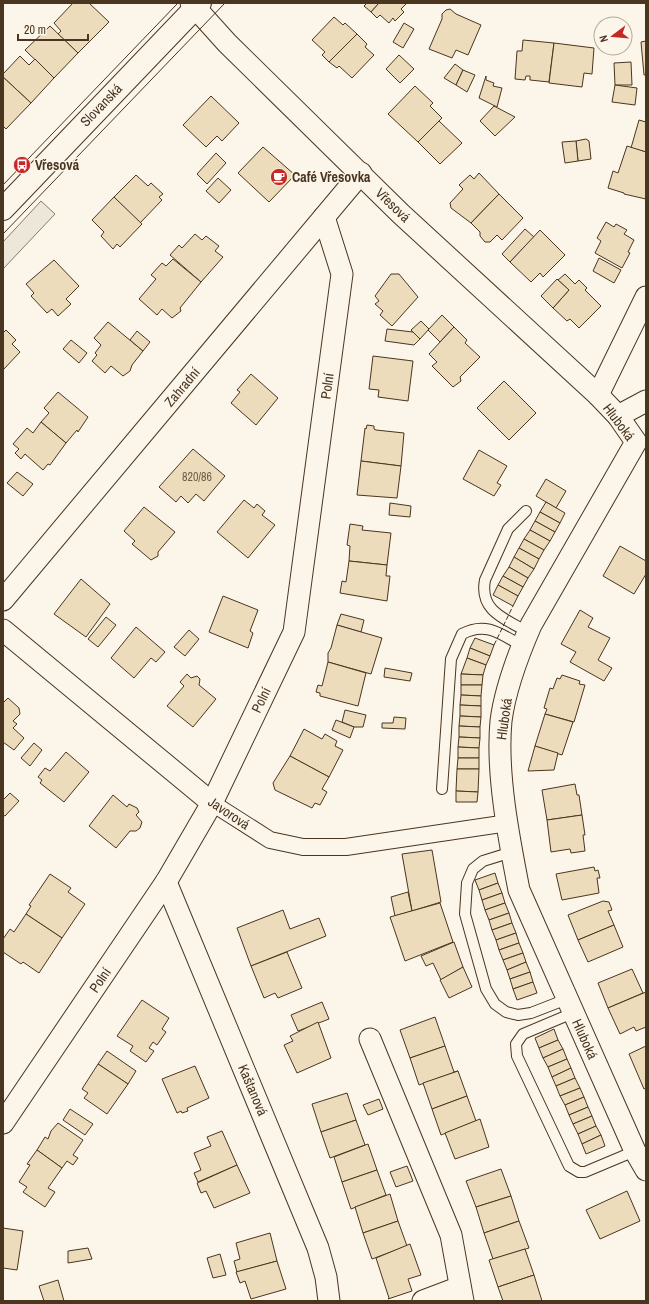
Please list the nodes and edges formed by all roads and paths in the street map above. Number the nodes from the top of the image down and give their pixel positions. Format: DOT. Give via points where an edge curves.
graph roads {
  1 [pos="196,4"];
  2 [pos="361,173"];
  3 [pos="3,209"];
  4 [pos="324,217"];
  5 [pos="646,297"];
  6 [pos="598,395"];
  7 [pos="646,401"];
  8 [pos="618,416"];
  9 [pos="641,447"];
  10 [pos="526,511"];
  11 [pos="3,600"];
  12 [pos="3,630"];
  13 [pos="525,639"];
  14 [pos="442,789"];
  15 [pos="212,803"];
  16 [pos="508,822"];
  17 [pos="512,852"];
  18 [pos="166,882"];
  19 [pos="570,1006"];
  20 [pos="370,1039"];
  21 [pos="3,1123"];
  22 [pos="635,1151"];
  23 [pos="646,1170"];
  24 [pos="461,1294"];
  25 [pos="330,1301"];
  26 [pos="423,1301"];
  1 -- 2 [label="street, Vřesová" via="223,39"];
  1 -- 3 [label="main road, Slovanská"];
  2 -- 4 [label="street, Zahradní"];
  2 -- 6 [label="street, Vřesová" via="401,214"];
  4 -- 11 [label="street, Zahradní"];
  4 -- 15 [label="street, Polní" via="342,274 294,632"];
  5 -- 6 [label="street, Hluboká"];
  6 -- 8 [label="street, Hluboká"];
  7 -- 8 [label="street"];
  8 -- 9 [label="street, Hluboká"];
  9 -- 13 [label="street, Hluboká"];
  10 -- 13 [label="lane" via="508,529 483,588 486,603 492,611"];
  12 -- 15 [label="street, Javorová"];
  13 -- 14 [label="lane" via="483,628 462,634 456,643 451,659"];
  13 -- 16 [label="street, Hluboká" via="509,684 501,720 499,760"];
  15 -- 16 [label="street, Javorová" via="270,840 303,847 346,847"];
  15 -- 18 [label="street, Polní"];
  16 -- 17 [label="street, Hluboká"];
  17 -- 19 [label="street, Hluboká" via="519,890"];
  17 -- 19 [label="lane" via="483,861 473,870 467,883 465,914 486,989 495,1004 506,1012 518,1015"];
  18 -- 21 [label="street, Polní"];
  18 -- 25 [label="street, Kaštanová" via="318,1248"];
  19 -- 22 [label="street, Hluboká"];
  19 -- 22 [label="lane" via="523,1034 516,1044 517,1056 569,1166 579,1172 585,1172"];
  20 -- 24 [label="street" via="451,1235"];
  22 -- 23 [label="street, Hluboká"];
  24 -- 26 [label="street"];
}
